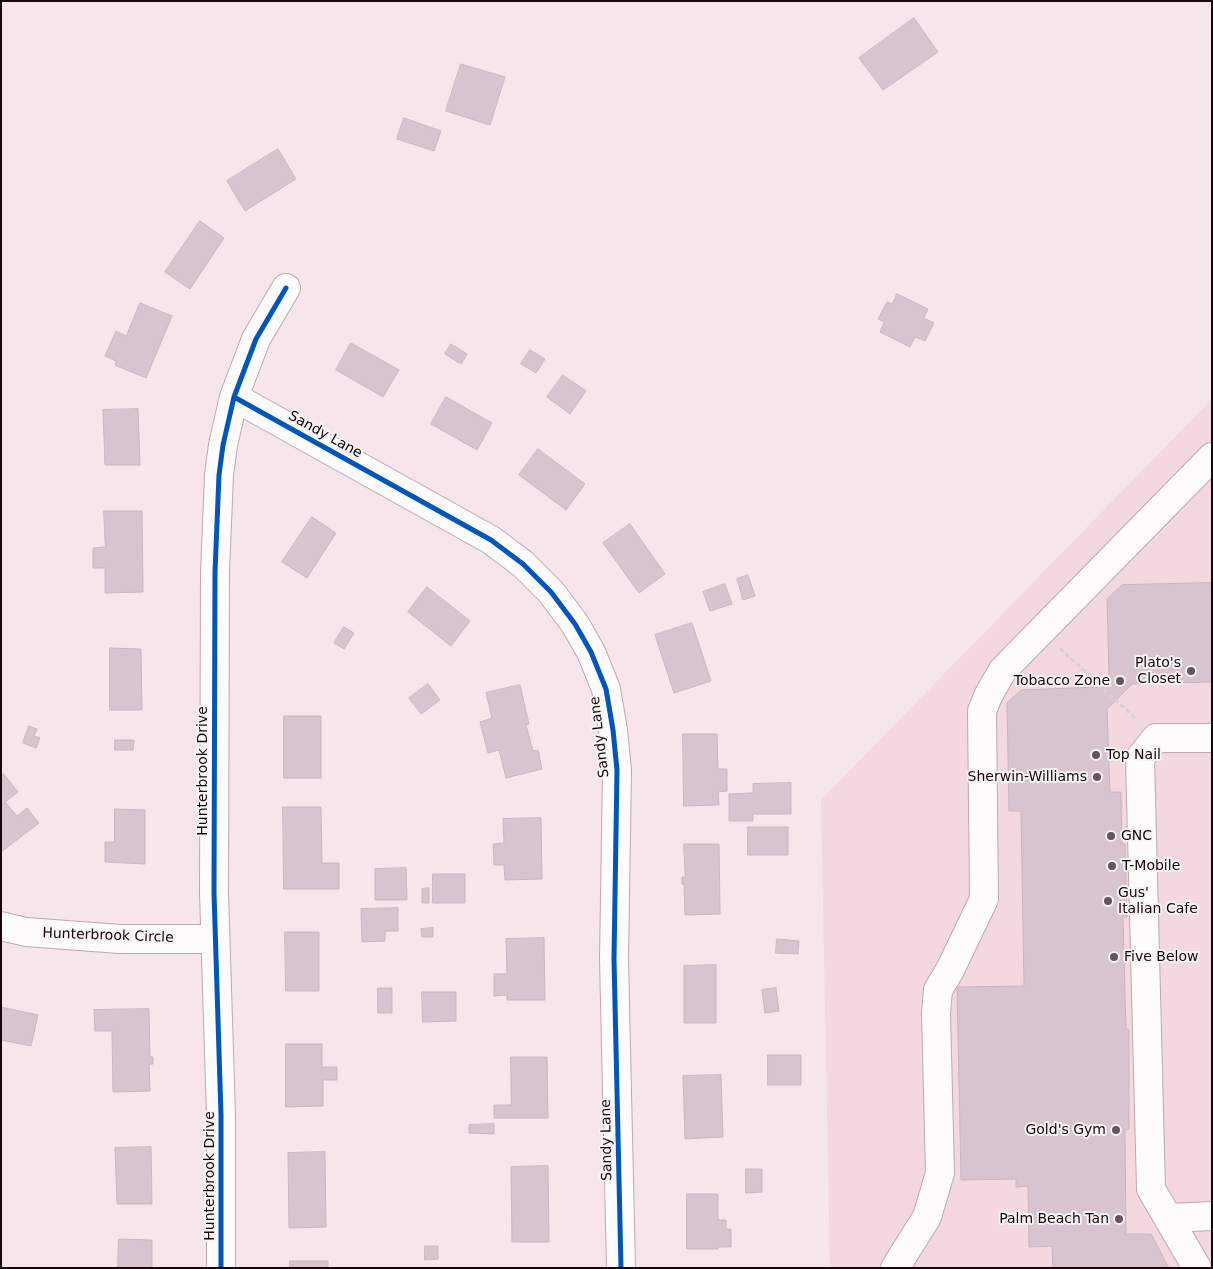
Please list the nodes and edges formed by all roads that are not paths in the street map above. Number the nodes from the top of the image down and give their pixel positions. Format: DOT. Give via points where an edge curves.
graph roads {
  1 [pos="286,288"];
  2 [pos="234,397"];
  3 [pos="1212,457"];
  4 [pos="1212,738"];
  5 [pos="1,926"];
  6 [pos="215,939"];
  7 [pos="1212,1216"];
  8 [pos="1168,1218"];
  9 [pos="221,1268"];
  10 [pos="620,1268"];
  11 [pos="895,1268"];
  12 [pos="1197,1268"];
  1 -- 2 [label="street, Hunterbrook Drive" via="256,339"];
  2 -- 6 [label="street, Hunterbrook Drive" via="219,475 215,572"];
  2 -- 10 [label="street, Sandy Lane" via="491,540 552,592 591,652 606,689 617,770 614,958"];
  3 -- 11 [label="street" via="1003,670 982,711 984,899 938,990 940,1173 927,1217"];
  4 -- 8 [label="street" via="1156,738 1140,758 1151,1188"];
  5 -- 6 [label="street, Hunterbrook Circle" via="26,932 120,939"];
  6 -- 9 [label="street, Hunterbrook Drive" via="221,1115"];
  7 -- 8 [label="street"];
  8 -- 12 [label="street"];
}
